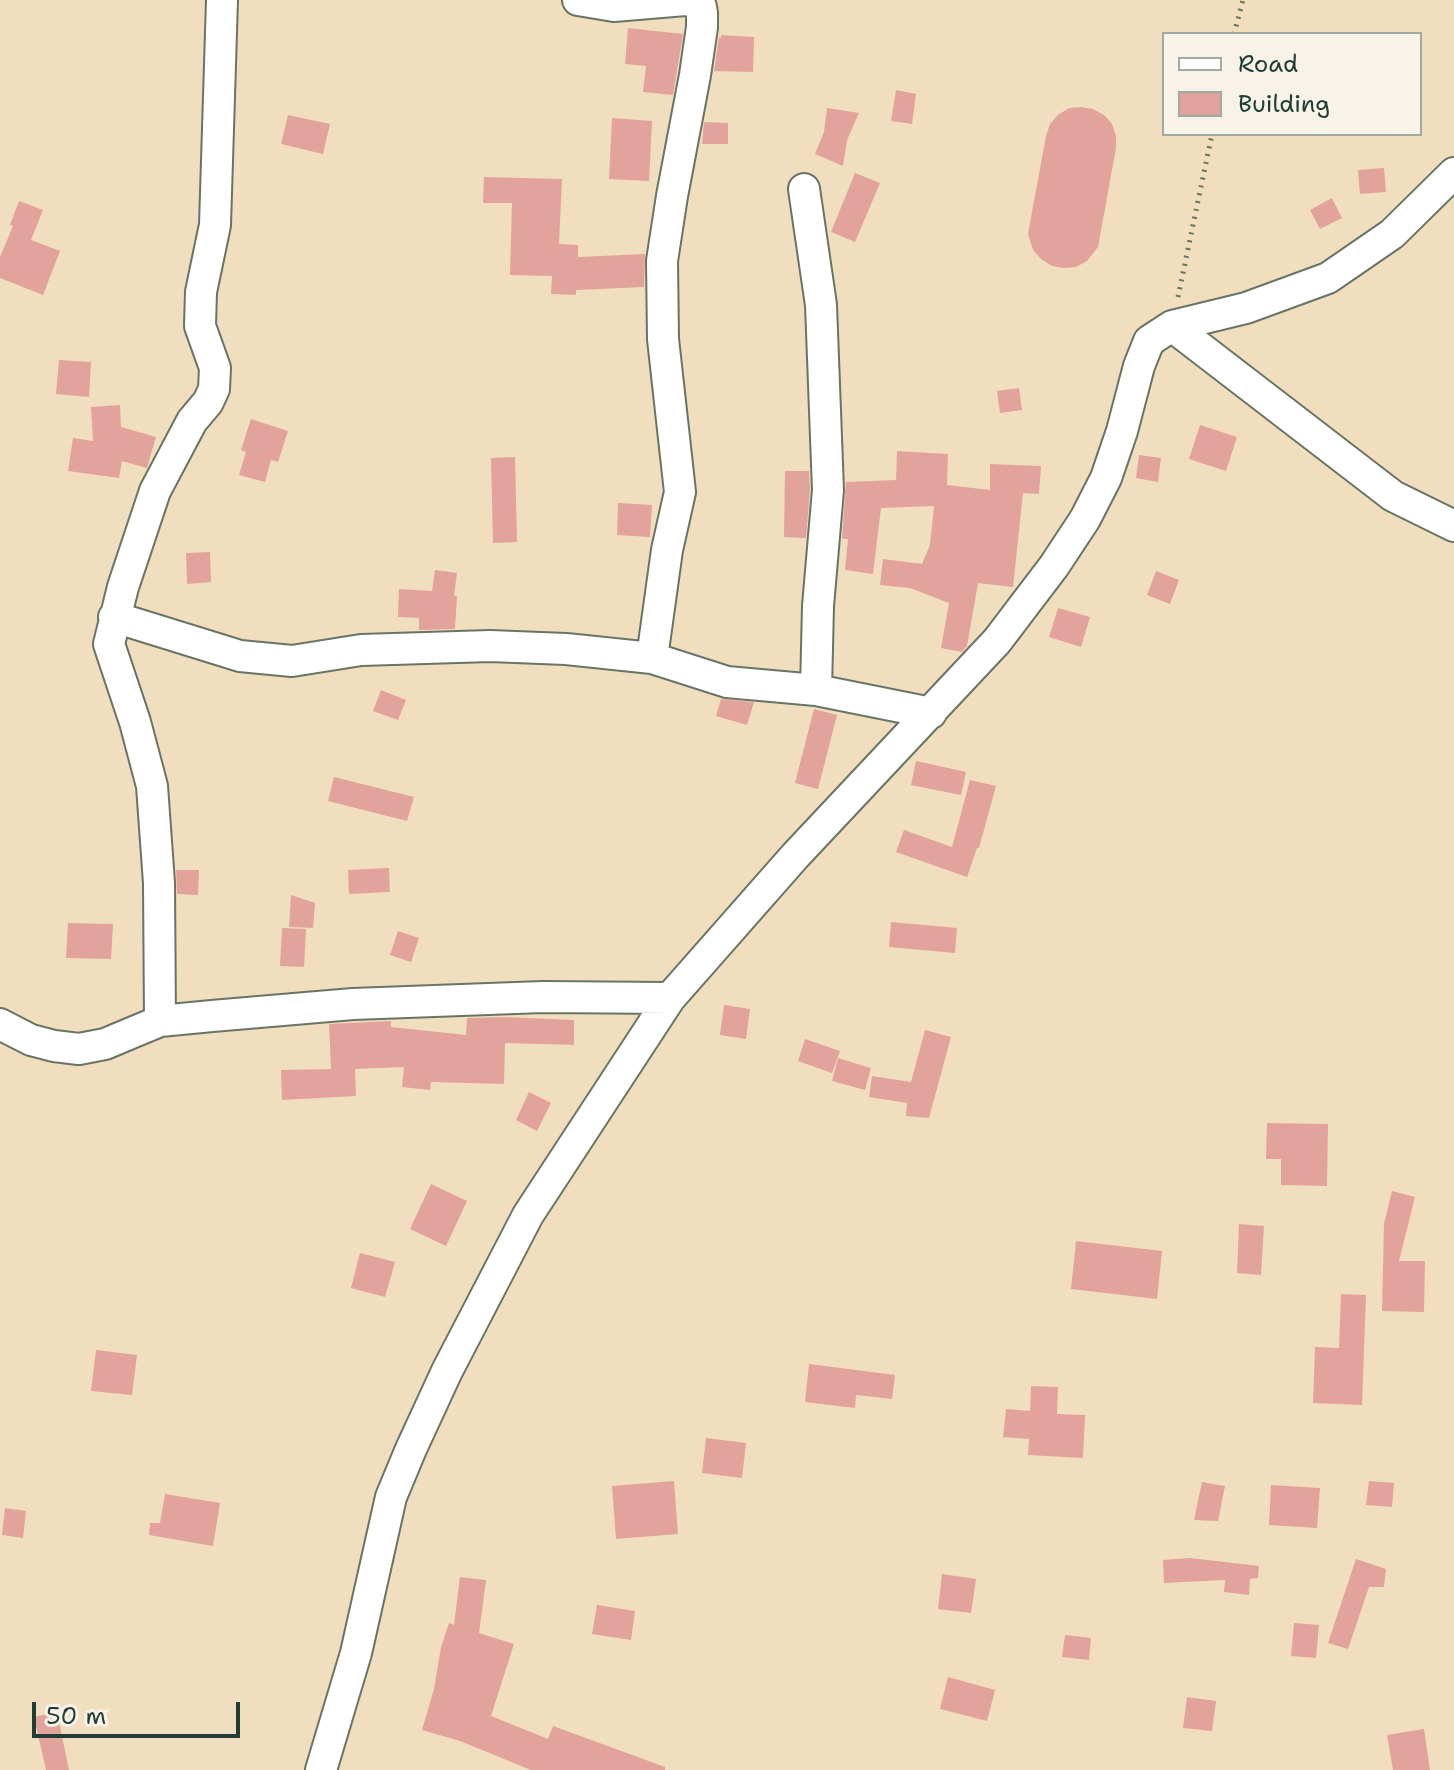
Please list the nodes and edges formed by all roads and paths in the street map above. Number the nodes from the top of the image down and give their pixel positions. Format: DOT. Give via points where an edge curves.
graph roads {
  1 [pos="222,0"];
  2 [pos="578,0"];
  3 [pos="1243,0"];
  4 [pos="1235,32"];
  5 [pos="1212,136"];
  6 [pos="1454,173"];
  7 [pos="804,189"];
  8 [pos="1172,326"];
  9 [pos="1454,526"];
  10 [pos="114,617"];
  11 [pos="652,658"];
  12 [pos="816,690"];
  13 [pos="931,713"];
  14 [pos="670,998"];
  15 [pos="160,1021"];
  16 [pos="0,1024"];
  17 [pos="321,1770"];
  1 -- 10 [label="street" via="215,225 201,292 200,326 215,368 214,389 155,491"];
  2 -- 11 [label="street" via="614,6 685,0 696,2 702,13 662,261 663,339 680,492"];
  3 -- 4 [label="path"];
  5 -- 8 [label="path"];
  6 -- 8 [label="street" via="1392,234 1328,278 1246,308"];
  7 -- 12 [label="street" via="821,305 828,490"];
  8 -- 9 [label="street" via="1393,496"];
  8 -- 13 [label="street" via="1149,341 1106,478 1085,519 997,641"];
  10 -- 11 [label="street" via="240,656 292,661 361,650 490,646"];
  10 -- 15 [label="street" via="109,644 152,786"];
  11 -- 12 [label="street" via="727,682"];
  12 -- 13 [label="street"];
  13 -- 14 [label="street"];
  14 -- 15 [label="street" via="353,1004"];
  14 -- 17 [label="street" via="528,1215 411,1449 391,1497 356,1653"];
  15 -- 16 [label="street" via="79,1049 31,1040"];
}
